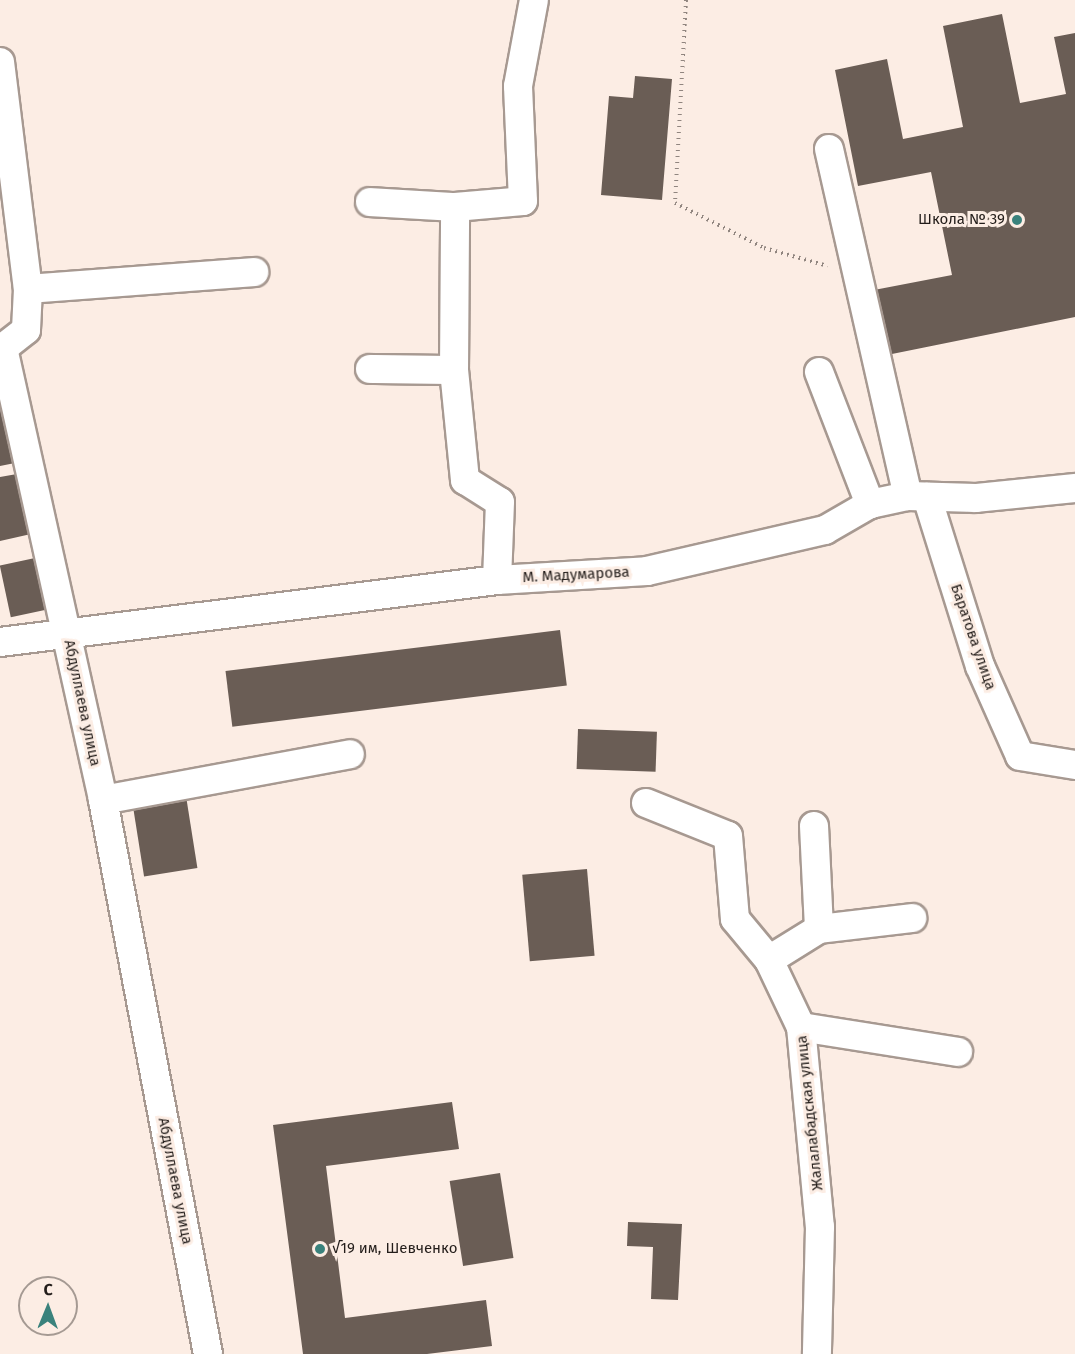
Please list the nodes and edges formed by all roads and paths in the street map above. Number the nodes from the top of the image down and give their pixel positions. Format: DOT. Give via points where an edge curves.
graph roads {
  1 [pos="534,0"];
  2 [pos="686,0"];
  3 [pos="0,62"];
  4 [pos="830,149"];
  5 [pos="370,202"];
  6 [pos="455,207"];
  7 [pos="254,272"];
  8 [pos="855,273"];
  9 [pos="28,289"];
  10 [pos="1,348"];
  11 [pos="370,369"];
  12 [pos="454,370"];
  13 [pos="819,372"];
  14 [pos="1075,488"];
  15 [pos="918,496"];
  16 [pos="870,504"];
  17 [pos="497,580"];
  18 [pos="67,632"];
  19 [pos="0,642"];
  20 [pos="350,754"];
  21 [pos="1075,765"];
  22 [pos="103,800"];
  23 [pos="646,803"];
  24 [pos="814,826"];
  25 [pos="912,918"];
  26 [pos="819,929"];
  27 [pos="769,960"];
  28 [pos="801,1028"];
  29 [pos="958,1052"];
  30 [pos="207,1354"];
  31 [pos="817,1354"];
  1 -- 6 [label="street" via="518,86 523,201"];
  2 -- 8 [label="path" via="675,203 764,248"];
  3 -- 9 [label="street, Абдуллаева улица"];
  4 -- 8 [label="street"];
  5 -- 6 [label="street"];
  6 -- 12 [label="street"];
  7 -- 9 [label="street"];
  8 -- 15 [label="street"];
  9 -- 10 [label="street, Абдуллаева улица" via="26,330"];
  10 -- 18 [label="street, Абдуллаева улица"];
  11 -- 12 [label="street"];
  12 -- 17 [label="street" via="465,480 500,502"];
  13 -- 16 [label="street"];
  14 -- 15 [label="street, М. Мадумарова"];
  15 -- 16 [label="street, М. Мадумарова"];
  15 -- 21 [label="street, Баратова улица" via="980,666 1020,756"];
  16 -- 17 [label="street, М. Мадумарова" via="825,530 647,571"];
  17 -- 18 [label="street, М. Мадумарова"];
  18 -- 19 [label="street, М. Мадумарова"];
  18 -- 22 [label="street, Абдуллаева улица"];
  20 -- 22 [label="street"];
  22 -- 30 [label="street, Абдуллаева улица"];
  23 -- 27 [label="street, Жалалабадская улица" via="729,836 735,919"];
  24 -- 26 [label="street"];
  25 -- 26 [label="street"];
  26 -- 27 [label="street"];
  27 -- 28 [label="street, Жалалабадская улица"];
  28 -- 29 [label="street"];
  28 -- 31 [label="street, Жалалабадская улица" via="820,1227"];
}
